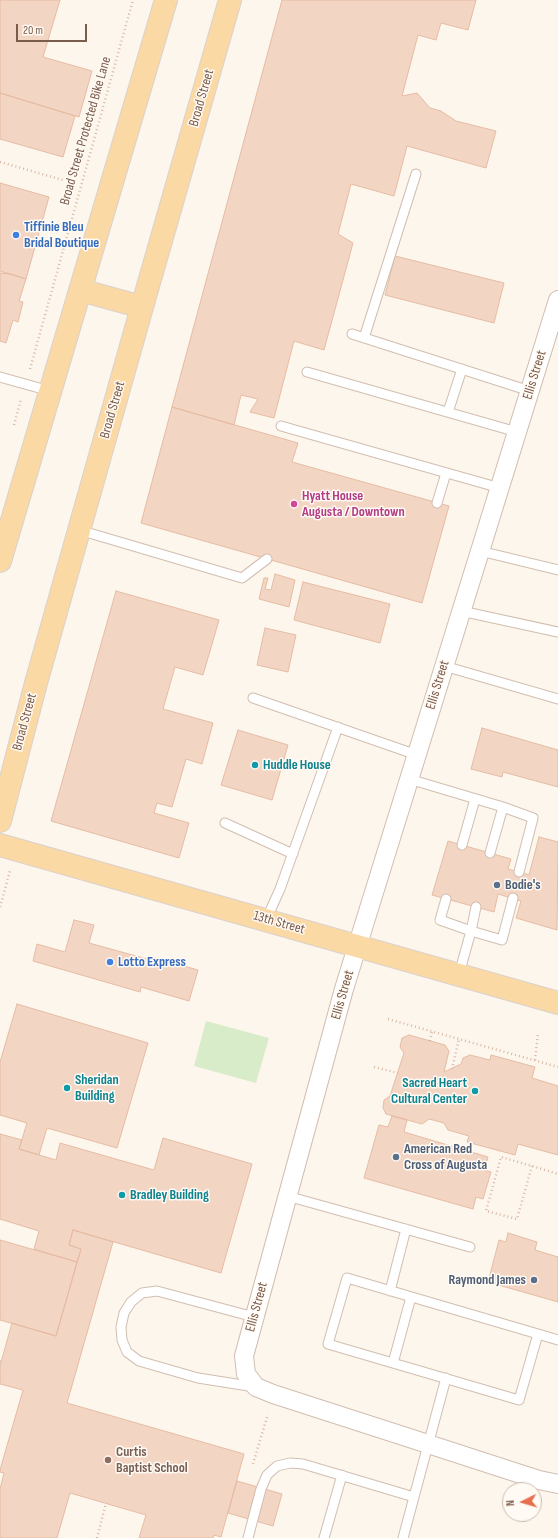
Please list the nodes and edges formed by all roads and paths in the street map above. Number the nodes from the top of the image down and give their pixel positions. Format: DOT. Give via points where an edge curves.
graph roads {
  1 [pos="133,0"];
  2 [pos="166,0"];
  3 [pos="230,0"];
  4 [pos="0,162"];
  5 [pos="416,174"];
  6 [pos="63,180"];
  7 [pos="80,290"];
  8 [pos="558,300"];
  9 [pos="142,307"];
  10 [pos="352,334"];
  11 [pos="364,338"];
  12 [pos="462,369"];
  13 [pos="307,372"];
  14 [pos="0,377"];
  15 [pos="26,384"];
  16 [pos="50,391"];
  17 [pos="530,391"];
  18 [pos="448,412"];
  19 [pos="281,426"];
  20 [pos="13,430"];
  21 [pos="517,432"];
  22 [pos="446,474"];
  23 [pos="500,488"];
  24 [pos="437,503"];
  25 [pos="79,530"];
  26 [pos="480,551"];
  27 [pos="267,559"];
  28 [pos="0,562"];
  29 [pos="558,570"];
  30 [pos="462,611"];
  31 [pos="558,632"];
  32 [pos="444,666"];
  33 [pos="253,698"];
  34 [pos="558,699"];
  35 [pos="338,727"];
  36 [pos="417,755"];
  37 [pos="409,779"];
  38 [pos="475,799"];
  39 [pos="503,807"];
  40 [pos="0,821"];
  41 [pos="225,823"];
  42 [pos="462,845"];
  43 [pos="0,846"];
  44 [pos="490,853"];
  45 [pos="292,854"];
  46 [pos="519,872"];
  47 [pos="513,898"];
  48 [pos="446,899"];
  49 [pos="476,908"];
  50 [pos="266,920"];
  51 [pos="471,931"];
  52 [pos="358,946"];
  53 [pos="459,974"];
  54 [pos="558,1003"];
  55 [pos="388,1019"];
  56 [pos="432,1032"];
  57 [pos="538,1033"];
  58 [pos="459,1039"];
  59 [pos="430,1041"];
  60 [pos="535,1060"];
  61 [pos="558,1066"];
  62 [pos="374,1067"];
  63 [pos="452,1069"];
  64 [pos="398,1073"];
  65 [pos="532,1166"];
  66 [pos="558,1174"];
  67 [pos="287,1196"];
  68 [pos="406,1229"];
  69 [pos="470,1247"];
  70 [pos="390,1291"];
  71 [pos="411,1297"];
  72 [pos="254,1316"];
  73 [pos="538,1334"];
  74 [pos="558,1340"];
  75 [pos="393,1363"];
  76 [pos="446,1378"];
  77 [pos="256,1388"];
  78 [pos="428,1444"];
  79 [pos="342,1475"];
  80 [pos="558,1484"];
  81 [pos="414,1496"];
  82 [pos="106,1503"];
  83 [pos="96,1538"];
  84 [pos="248,1538"];
  85 [pos="324,1538"];
  86 [pos="403,1538"];
  1 -- 15 [label="path, Broad Street Protected Bike Lane"];
  2 -- 7 [label="main road"];
  3 -- 9 [label="main road, Broad Street"];
  4 -- 6 [label="path"];
  5 -- 11 [label="lane"];
  7 -- 9 [label="main road"];
  7 -- 16 [label="main road"];
  8 -- 17 [label="street, Ellis Street"];
  9 -- 25 [label="main road, Broad Street"];
  10 -- 11 [label="lane"];
  11 -- 12 [label="lane"];
  12 -- 17 [label="lane"];
  12 -- 18 [label="lane"];
  13 -- 18 [label="lane"];
  14 -- 15 [label="lane"];
  15 -- 16 [label="lane"];
  15 -- 20 [label="path, Broad Street Protected Bike Lane"];
  16 -- 28 [label="main road"];
  17 -- 21 [label="street, Ellis Street"];
  18 -- 21 [label="lane"];
  19 -- 22 [label="lane"];
  21 -- 23 [label="street, Ellis Street"];
  22 -- 23 [label="lane"];
  22 -- 24 [label="lane"];
  23 -- 26 [label="street, Ellis Street"];
  25 -- 27 [label="lane" via="242,578"];
  25 -- 40 [label="main road, Broad Street"];
  26 -- 29 [label="lane"];
  26 -- 30 [label="street, Ellis Street"];
  30 -- 31 [label="lane"];
  30 -- 32 [label="street, Ellis Street"];
  32 -- 34 [label="lane"];
  32 -- 36 [label="street, Ellis Street"];
  33 -- 35 [label="lane"];
  35 -- 36 [label="lane"];
  35 -- 45 [label="lane"];
  36 -- 37 [label="street, Ellis Street"];
  37 -- 38 [label="lane"];
  37 -- 52 [label="street, Ellis Street"];
  38 -- 39 [label="lane"];
  38 -- 42 [label="lane"];
  39 -- 44 [label="lane"];
  39 -- 46 [label="lane" via="533,818"];
  41 -- 45 [label="lane"];
  43 -- 50 [label="main road, 13th Street"];
  45 -- 50 [label="lane"];
  47 -- 51 [label="lane" via="502,940"];
  48 -- 51 [label="lane" via="440,920"];
  49 -- 51 [label="lane"];
  50 -- 52 [label="main road, 13th Street"];
  51 -- 53 [label="lane"];
  52 -- 53 [label="main road, 13th Street"];
  52 -- 67 [label="street, Ellis Street"];
  53 -- 54 [label="main road, 13th Street"];
  55 -- 56 [label="path"];
  56 -- 58 [label="path"];
  56 -- 59 [label="path"];
  57 -- 60 [label="path"];
  58 -- 60 [label="path"];
  58 -- 63 [label="path"];
  60 -- 61 [label="path"];
  62 -- 64 [label="path"];
  65 -- 65 [label="path" via="518,1219 486,1211 501,1157"];
  65 -- 66 [label="path"];
  67 -- 68 [label="lane"];
  67 -- 72 [label="street, Ellis Street"];
  68 -- 69 [label="lane"];
  68 -- 70 [label="lane"];
  70 -- 71 [label="lane"];
  70 -- 75 [label="lane" via="347,1278 328,1344"];
  71 -- 73 [label="lane"];
  71 -- 75 [label="lane"];
  72 -- 77 [label="street, Ellis Street" via="244,1356 246,1374"];
  72 -- 77 [label="lane" via="157,1291 142,1293 131,1302 124,1313 121,1326 122,1340 127,1352 139,1361 198,1378"];
  73 -- 74 [label="lane"];
  73 -- 76 [label="lane" via="519,1400"];
  75 -- 76 [label="lane"];
  76 -- 78 [label="lane"];
  77 -- 78 [label="street"];
  78 -- 80 [label="street"];
  78 -- 81 [label="lane"];
  79 -- 81 [label="lane"];
  79 -- 84 [label="lane" via="303,1464 277,1466 267,1475 261,1489"];
  79 -- 85 [label="lane"];
  81 -- 86 [label="lane"];
  82 -- 83 [label="path"];
}
